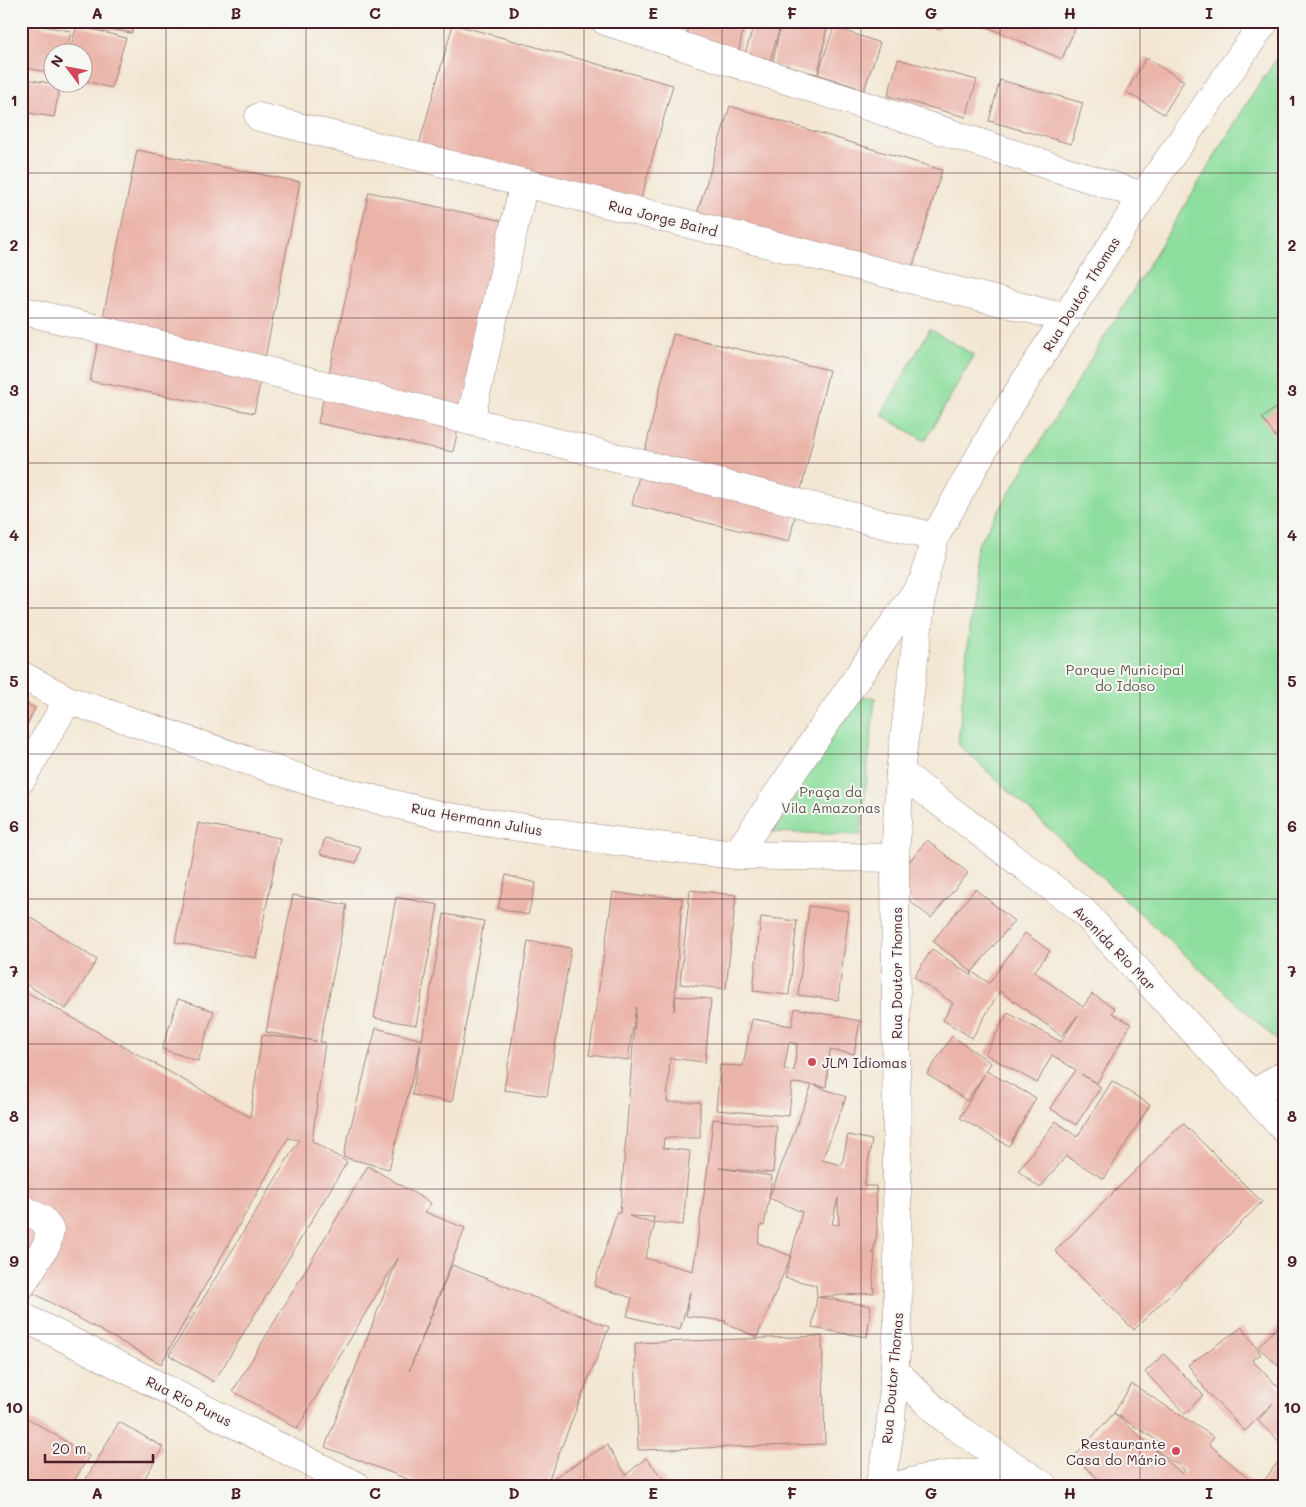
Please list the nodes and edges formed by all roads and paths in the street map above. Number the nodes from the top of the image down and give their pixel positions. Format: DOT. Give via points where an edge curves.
graph roads {
  1 [pos="605,21"];
  2 [pos="1265,21"];
  3 [pos="259,117"];
  4 [pos="524,183"];
  5 [pos="1143,196"];
  6 [pos="21,310"];
  7 [pos="1066,318"];
  8 [pos="470,421"];
  9 [pos="935,537"];
  10 [pos="924,580"];
  11 [pos="21,675"];
  12 [pos="68,700"];
  13 [pos="900,772"];
  14 [pos="21,780"];
  15 [pos="736,855"];
  16 [pos="895,858"];
  17 [pos="1285,1074"];
  18 [pos="1252,1094"];
  19 [pos="1285,1130"];
  20 [pos="21,1208"];
  21 [pos="21,1286"];
  22 [pos="21,1316"];
  23 [pos="896,1372"];
  24 [pos="1033,1478"];
  25 [pos="357,1486"];
  26 [pos="879,1486"];
  27 [pos="897,1486"];
  1 -- 5 [label="street"];
  2 -- 5 [label="street, Rua Doutor Thomas"];
  3 -- 4 [label="street, Rua Jorge Baird"];
  4 -- 7 [label="street, Rua Jorge Baird"];
  4 -- 8 [label="street"];
  5 -- 7 [label="street, Rua Doutor Thomas"];
  6 -- 8 [label="street"];
  7 -- 9 [label="street, Rua Doutor Thomas" via="996,428"];
  8 -- 9 [label="street"];
  9 -- 10 [label="street, Rua Doutor Thomas"];
  10 -- 13 [label="street, Rua Doutor Thomas"];
  10 -- 15 [label="street, Rua Doutor Thomas"];
  11 -- 12 [label="street, Rua Hermann Julius"];
  12 -- 14 [label="street"];
  12 -- 15 [label="street, Rua Hermann Julius" via="328,788 442,816"];
  13 -- 16 [label="street, Rua Doutor Thomas"];
  13 -- 18 [label="street, Avenida Rio Mar" via="1082,910"];
  15 -- 16 [label="street, Rua Hermann Julius"];
  16 -- 23 [label="street, Rua Doutor Thomas"];
  17 -- 18 [label="street"];
  18 -- 19 [label="street, Avenida Rio Mar"];
  20 -- 21 [label="street" via="42,1219 50,1230 47,1244"];
  22 -- 25 [label="street, Rua Rio Purus"];
  23 -- 24 [label="street" via="956,1427"];
  23 -- 26 [label="street, Rua Doutor Thomas" via="886,1457"];
  24 -- 27 [label="street" via="960,1472 921,1478"];
}
